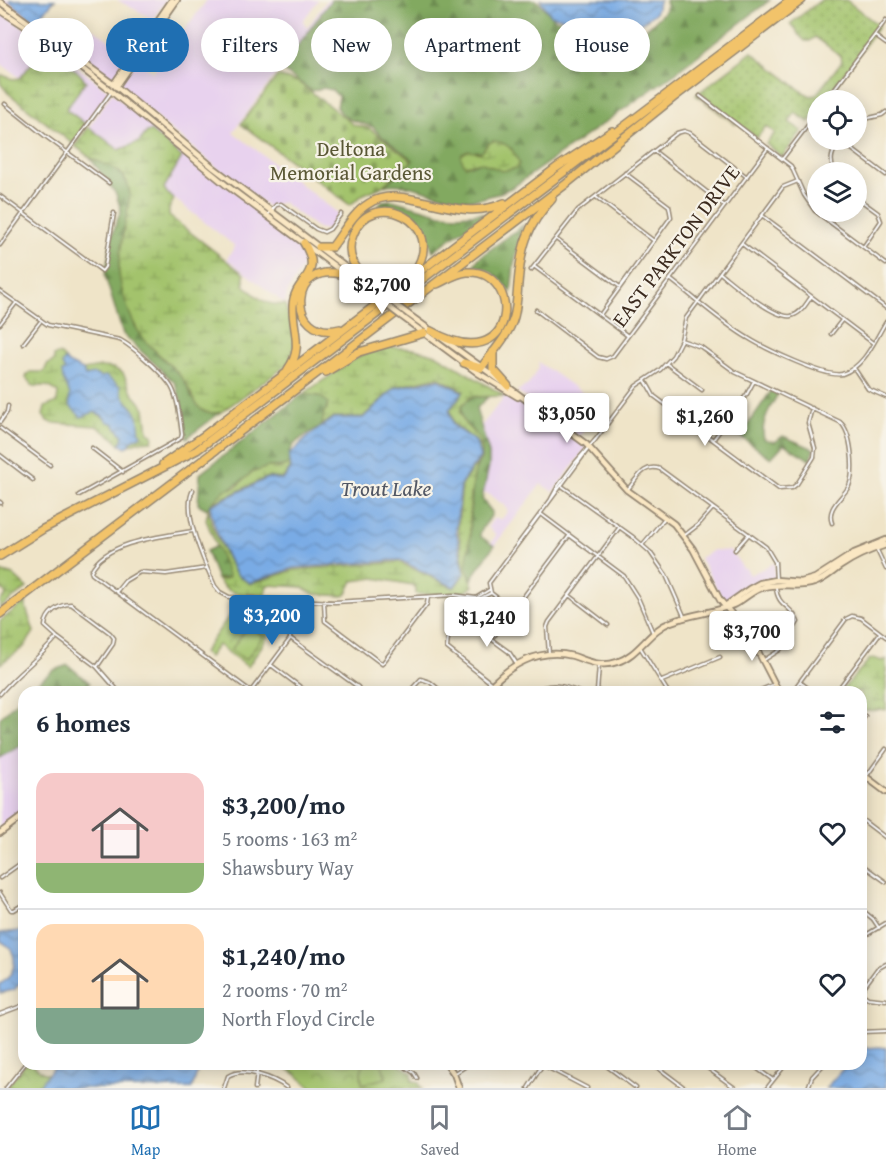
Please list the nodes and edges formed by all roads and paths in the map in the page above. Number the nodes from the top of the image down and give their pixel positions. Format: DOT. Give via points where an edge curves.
graph roads {
  1 [pos="172,0"];
  2 [pos="177,0"];
  3 [pos="791,0"];
  4 [pos="802,0"];
  5 [pos="0,2"];
  6 [pos="0,10"];
  7 [pos="886,20"];
  8 [pos="875,36"];
  9 [pos="886,44"];
  10 [pos="115,86"];
  11 [pos="834,90"];
  12 [pos="112,91"];
  13 [pos="700,96"];
  14 [pos="5,104"];
  15 [pos="656,104"];
  16 [pos="886,111"];
  17 [pos="867,118"];
  18 [pos="807,126"];
  19 [pos="768,148"];
  20 [pos="854,150"];
  21 [pos="654,151"];
  22 [pos="68,153"];
  23 [pos="194,155"];
  24 [pos="782,159"];
  25 [pos="625,173"];
  26 [pos="886,175"];
  27 [pos="747,177"];
  28 [pos="798,181"];
  29 [pos="109,183"];
  30 [pos="566,184"];
  31 [pos="519,195"];
  32 [pos="0,196"];
  33 [pos="596,197"];
  34 [pos="867,205"];
  35 [pos="725,206"];
  36 [pos="271,211"];
  37 [pos="114,213"];
  38 [pos="23,214"];
  39 [pos="341,214"];
  40 [pos="267,216"];
  41 [pos="763,216"];
  42 [pos="556,239"];
  43 [pos="654,241"];
  44 [pos="304,243"];
  45 [pos="742,244"];
  46 [pos="0,245"];
  47 [pos="319,247"];
  48 [pos="863,247"];
  49 [pos="886,264"];
  50 [pos="535,267"];
  51 [pos="531,270"];
  52 [pos="720,273"];
  53 [pos="350,277"];
  54 [pos="670,279"];
  55 [pos="400,285"];
  56 [pos="620,287"];
  57 [pos="0,291"];
  58 [pos="422,292"];
  59 [pos="378,295"];
  60 [pos="811,297"];
  61 [pos="699,301"];
  62 [pos="16,303"];
  63 [pos="886,308"];
  64 [pos="536,310"];
  65 [pos="600,315"];
  66 [pos="842,320"];
  67 [pos="40,322"];
  68 [pos="886,322"];
  69 [pos="0,324"];
  70 [pos="348,325"];
  71 [pos="428,332"];
  72 [pos="831,334"];
  73 [pos="628,336"];
  74 [pos="681,340"];
  75 [pos="873,343"];
  76 [pos="23,344"];
  77 [pos="493,350"];
  78 [pos="464,363"];
  79 [pos="667,364"];
  80 [pos="481,368"];
  81 [pos="854,368"];
  82 [pos="645,379"];
  83 [pos="754,381"];
  84 [pos="273,383"];
  85 [pos="300,386"];
  86 [pos="508,386"];
  87 [pos="702,390"];
  88 [pos="886,397"];
  89 [pos="523,399"];
  90 [pos="8,406"];
  91 [pos="812,408"];
  92 [pos="0,422"];
  93 [pos="0,428"];
  94 [pos="713,440"];
  95 [pos="589,447"];
  96 [pos="92,448"];
  97 [pos="0,455"];
  98 [pos="50,465"];
  99 [pos="123,471"];
  100 [pos="33,480"];
  101 [pos="558,486"];
  102 [pos="562,486"];
  103 [pos="119,489"];
  104 [pos="193,490"];
  105 [pos="627,490"];
  106 [pos="79,495"];
  107 [pos="551,499"];
  108 [pos="713,508"];
  109 [pos="541,514"];
  110 [pos="666,517"];
  111 [pos="832,523"];
  112 [pos="619,528"];
  113 [pos="193,531"];
  114 [pos="749,534"];
  115 [pos="569,535"];
  116 [pos="684,536"];
  117 [pos="886,542"];
  118 [pos="643,544"];
  119 [pos="876,546"];
  120 [pos="735,550"];
  121 [pos="0,556"];
  122 [pos="597,557"];
  123 [pos="207,567"];
  124 [pos="886,569"];
  125 [pos="776,583"];
  126 [pos="490,590"];
  127 [pos="116,592"];
  128 [pos="569,595"];
  129 [pos="428,597"];
  130 [pos="292,600"];
  131 [pos="324,602"];
  132 [pos="725,606"];
  133 [pos="513,610"];
  134 [pos="0,614"];
  135 [pos="685,618"];
  136 [pos="608,625"];
  137 [pos="653,633"];
  138 [pos="880,633"];
  139 [pos="495,635"];
  140 [pos="57,637"];
  141 [pos="290,638"];
  142 [pos="886,638"];
  143 [pos="640,647"];
  144 [pos="549,654"];
  145 [pos="720,657"];
  146 [pos="764,660"];
  147 [pos="516,664"];
  148 [pos="271,665"];
  149 [pos="599,665"];
  150 [pos="97,667"];
  151 [pos="662,681"];
  152 [pos="800,682"];
  153 [pos="492,684"];
  154 [pos="775,684"];
  155 [pos="113,686"];
  156 [pos="244,686"];
  157 [pos="255,686"];
  158 [pos="299,686"];
  159 [pos="357,686"];
  160 [pos="415,686"];
  161 [pos="435,686"];
  162 [pos="597,686"];
  163 [pos="665,686"];
  164 [pos="770,686"];
  165 [pos="797,686"];
  166 [pos="805,686"];
  167 [pos="840,686"];
  168 [pos="2,689"];
  169 [pos="0,694"];
  170 [pos="886,749"];
  171 [pos="867,776"];
  172 [pos="867,778"];
  173 [pos="886,792"];
  174 [pos="18,820"];
  175 [pos="867,824"];
  176 [pos="0,833"];
  177 [pos="886,838"];
  178 [pos="18,865"];
  179 [pos="867,868"];
  180 [pos="0,878"];
  181 [pos="886,882"];
  182 [pos="0,893"];
  183 [pos="18,908"];
  184 [pos="867,914"];
  185 [pos="886,923"];
  186 [pos="879,928"];
  187 [pos="867,935"];
  188 [pos="886,964"];
  189 [pos="867,983"];
  190 [pos="867,997"];
  191 [pos="886,1000"];
  192 [pos="18,1007"];
  193 [pos="0,1014"];
  194 [pos="886,1031"];
  195 [pos="867,1032"];
  196 [pos="20,1070"];
  197 [pos="257,1070"];
  198 [pos="410,1070"];
  199 [pos="451,1070"];
  200 [pos="460,1070"];
  201 [pos="538,1070"];
  202 [pos="553,1070"];
  203 [pos="612,1070"];
  204 [pos="661,1070"];
  205 [pos="710,1070"];
  206 [pos="759,1070"];
  207 [pos="781,1070"];
  208 [pos="818,1070"];
  209 [pos="454,1074"];
  210 [pos="256,1075"];
  211 [pos="417,1078"];
  212 [pos="773,1080"];
  213 [pos="6,1088"];
  214 [pos="224,1088"];
  215 [pos="255,1088"];
  216 [pos="287,1088"];
  217 [pos="459,1088"];
  218 [pos="528,1088"];
  219 [pos="586,1088"];
  220 [pos="636,1088"];
  221 [pos="685,1088"];
  222 [pos="735,1088"];
  223 [pos="767,1088"];
  224 [pos="808,1088"];
  1 -- 10 [label="main road"];
  2 -- 10 [label="main road"];
  3 -- 15 [label="highway"];
  4 -- 30 [label="highway"];
  5 -- 10 [label="main road"];
  6 -- 12 [label="main road"];
  7 -- 8 [label="street"];
  8 -- 9 [label="street"];
  8 -- 11 [label="street"];
  10 -- 12 [label="main road"];
  10 -- 23 [label="main road"];
  12 -- 22 [label="street"];
  12 -- 23 [label="main road"];
  13 -- 19 [label="street"];
  14 -- 22 [label="street"];
  15 -- 31 [label="highway" via="570,157"];
  15 -- 103 [label="highway" via="197,450"];
  16 -- 17 [label="street"];
  18 -- 24 [label="street"];
  19 -- 24 [label="street"];
  19 -- 27 [label="street, EAST PARKTON DRIVE"];
  20 -- 26 [label="street"];
  21 -- 25 [label="street"];
  21 -- 27 [label="street" via="684,131"];
  21 -- 35 [label="street"];
  22 -- 29 [label="street"];
  22 -- 38 [label="street"];
  23 -- 36 [label="main road"];
  23 -- 40 [label="main road"];
  24 -- 28 [label="street" via="792,166"];
  25 -- 33 [label="street"];
  25 -- 43 [label="street" via="669,206 670,220"];
  27 -- 35 [label="street, EAST PARKTON DRIVE"];
  28 -- 41 [label="street" via="783,187"];
  28 -- 48 [label="street" via="808,204"];
  30 -- 58 [label="highway"];
  30 -- 77 [label="highway" via="546,204 525,237 514,318"];
  31 -- 47 [label="highway" via="482,210 460,211 389,195 360,210 332,247"];
  31 -- 55 [label="highway"];
  32 -- 38 [label="street"];
  33 -- 42 [label="street" via="578,210"];
  33 -- 43 [label="street"];
  34 -- 48 [label="street" via="881,220"];
  35 -- 54 [label="street, EAST PARKTON DRIVE"];
  36 -- 39 [label="street" via="281,204 324,232"];
  36 -- 40 [label="street"];
  36 -- 47 [label="main road"];
  37 -- 38 [label="street" via="102,271"];
  38 -- 46 [label="street"];
  40 -- 44 [label="main road"];
  41 -- 45 [label="street"];
  41 -- 63 [label="street"];
  42 -- 50 [label="street"];
  42 -- 56 [label="street"];
  43 -- 56 [label="street"];
  44 -- 53 [label="main road"];
  44 -- 84 [label="highway" via="312,265 293,299 296,355"];
  45 -- 52 [label="street"];
  45 -- 60 [label="street"];
  47 -- 59 [label="main road"];
  48 -- 49 [label="street"];
  50 -- 51 [label="street"];
  50 -- 65 [label="street"];
  52 -- 60 [label="street" via="784,316 800,312"];
  52 -- 61 [label="street"];
  53 -- 59 [label="main road"];
  53 -- 70 [label="highway" via="331,272 318,274 304,286 300,300 304,317 315,327 331,331"];
  54 -- 61 [label="street"];
  54 -- 73 [label="street, EAST PARKTON DRIVE"];
  55 -- 59 [label="highway" via="421,262 422,236 401,214 373,213 356,228 350,250 356,266"];
  55 -- 70 [label="highway"];
  56 -- 65 [label="street"];
  57 -- 62 [label="street"];
  58 -- 71 [label="highway" via="467,272 486,276 505,301 502,324 486,341 467,345"];
  58 -- 85 [label="highway"];
  59 -- 71 [label="main road, bridge"];
  59 -- 71 [label="main road, bridge"];
  60 -- 66 [label="street"];
  61 -- 74 [label="street" via="684,323"];
  61 -- 81 [label="street" via="747,338 821,372 836,375"];
  62 -- 67 [label="street"];
  62 -- 69 [label="street"];
  64 -- 73 [label="street, EAST PARKTON DRIVE" via="598,357 613,356"];
  65 -- 73 [label="street"];
  66 -- 72 [label="street"];
  66 -- 75 [label="street"];
  67 -- 76 [label="street"];
  67 -- 99 [label="street" via="120,340 172,387 182,434 178,441"];
  68 -- 75 [label="street"];
  70 -- 84 [label="highway"];
  71 -- 78 [label="main road"];
  71 -- 80 [label="main road"];
  71 -- 85 [label="highway" via="359,352"];
  74 -- 79 [label="street"];
  74 -- 83 [label="street" via="701,347"];
  75 -- 81 [label="street"];
  77 -- 80 [label="highway"];
  77 -- 86 [label="highway" via="493,369"];
  78 -- 80 [label="highway"];
  78 -- 89 [label="main road"];
  79 -- 82 [label="street"];
  79 -- 87 [label="street"];
  80 -- 86 [label="main road"];
  81 -- 88 [label="street" via="868,390"];
  82 -- 94 [label="street" via="654,396"];
  82 -- 95 [label="street"];
  83 -- 91 [label="street"];
  83 -- 94 [label="street"];
  84 -- 103 [label="highway" via="167,461"];
  85 -- 134 [label="highway"];
  86 -- 89 [label="main road"];
  89 -- 95 [label="main road"];
  90 -- 92 [label="street"];
  91 -- 94 [label="street" via="808,428 814,457 797,484 786,489 773,486"];
  91 -- 111 [label="street" via="840,422 849,436 851,479 832,507"];
  93 -- 98 [label="street"];
  95 -- 101 [label="street"];
  95 -- 102 [label="street"];
  95 -- 105 [label="main road"];
  96 -- 99 [label="street"];
  97 -- 100 [label="street"];
  99 -- 106 [label="street"];
  101 -- 102 [label="street"];
  101 -- 107 [label="street"];
  102 -- 107 [label="street"];
  102 -- 112 [label="street"];
  103 -- 121 [label="highway"];
  104 -- 113 [label="street"];
  105 -- 108 [label="street" via="651,467 660,469"];
  105 -- 110 [label="main road"];
  107 -- 109 [label="street"];
  108 -- 114 [label="street"];
  108 -- 116 [label="street"];
  109 -- 115 [label="street"];
  109 -- 126 [label="street" via="491,579"];
  110 -- 116 [label="main road"];
  110 -- 118 [label="street"];
  112 -- 118 [label="street"];
  112 -- 122 [label="street"];
  113 -- 123 [label="street"];
  113 -- 127 [label="street" via="133,541 93,566 92,574"];
  114 -- 120 [label="street"];
  114 -- 125 [label="street" via="772,556"];
  115 -- 122 [label="street"];
  115 -- 133 [label="street"];
  116 -- 132 [label="main road"];
  117 -- 119 [label="main road"];
  118 -- 135 [label="street" via="666,575"];
  119 -- 124 [label="street"];
  119 -- 125 [label="main road" via="847,557 815,579"];
  122 -- 128 [label="street"];
  122 -- 137 [label="street" via="614,567 631,585"];
  123 -- 127 [label="street" via="166,574 140,572"];
  123 -- 130 [label="street" via="217,590 226,596"];
  125 -- 132 [label="main road" via="760,583"];
  125 -- 146 [label="street" via="779,600 796,617 796,627 780,650"];
  126 -- 129 [label="street" via="476,598"];
  126 -- 133 [label="street"];
  127 -- 156 [label="street"];
  128 -- 136 [label="street"];
  128 -- 144 [label="street" via="547,627"];
  129 -- 131 [label="street"];
  129 -- 131 [label="street" via="427,604 382,664 325,621"];
  130 -- 131 [label="street"];
  130 -- 141 [label="street"];
  132 -- 135 [label="main road"];
  132 -- 146 [label="main road"];
  133 -- 139 [label="street"];
  135 -- 137 [label="main road"];
  137 -- 143 [label="main road"];
  138 -- 142 [label="street"];
  138 -- 152 [label="street" via="861,618 846,619"];
  138 -- 167 [label="street"];
  140 -- 150 [label="street"];
  140 -- 150 [label="street" via="45,626 48,616 64,604 71,604 114,638"];
  140 -- 168 [label="street"];
  141 -- 148 [label="street"];
  141 -- 159 [label="street"];
  143 -- 149 [label="main road" via="619,662"];
  143 -- 151 [label="street"];
  144 -- 147 [label="main road"];
  144 -- 149 [label="main road"];
  145 -- 151 [label="street"];
  146 -- 154 [label="main road"];
  147 -- 153 [label="main road"];
  147 -- 153 [label="street" via="509,652 472,624 458,625 448,638 449,652"];
  148 -- 157 [label="street"];
  148 -- 158 [label="street"];
  149 -- 162 [label="street"];
  150 -- 155 [label="street"];
  151 -- 163 [label="street"];
  152 -- 165 [label="street"];
  152 -- 166 [label="street"];
  154 -- 164 [label="street"];
  160 -- 161 [label="street" via="421,679"];
  168 -- 169 [label="street"];
  170 -- 171 [label="street"];
  172 -- 173 [label="main road"];
  174 -- 176 [label="main road"];
  175 -- 177 [label="street"];
  178 -- 180 [label="street"];
  179 -- 181 [label="street"];
  182 -- 183 [label="street" via="10,909"];
  184 -- 186 [label="street"];
  185 -- 186 [label="street"];
  186 -- 187 [label="street"];
  188 -- 189 [label="street"];
  190 -- 191 [label="street"];
  192 -- 193 [label="street"];
  194 -- 195 [label="street"];
  196 -- 213 [label="street"];
  197 -- 210 [label="street"];
  198 -- 211 [label="street"];
  199 -- 209 [label="main road"];
  200 -- 209 [label="street"];
  201 -- 218 [label="street"];
  202 -- 219 [label="street"];
  203 -- 220 [label="street"];
  204 -- 221 [label="street"];
  205 -- 222 [label="street"];
  206 -- 212 [label="street"];
  207 -- 212 [label="street"];
  208 -- 224 [label="street"];
  209 -- 217 [label="main road"];
  210 -- 214 [label="street" via="233,1073"];
  210 -- 215 [label="street"];
  210 -- 216 [label="street"];
  212 -- 223 [label="street"];
}
